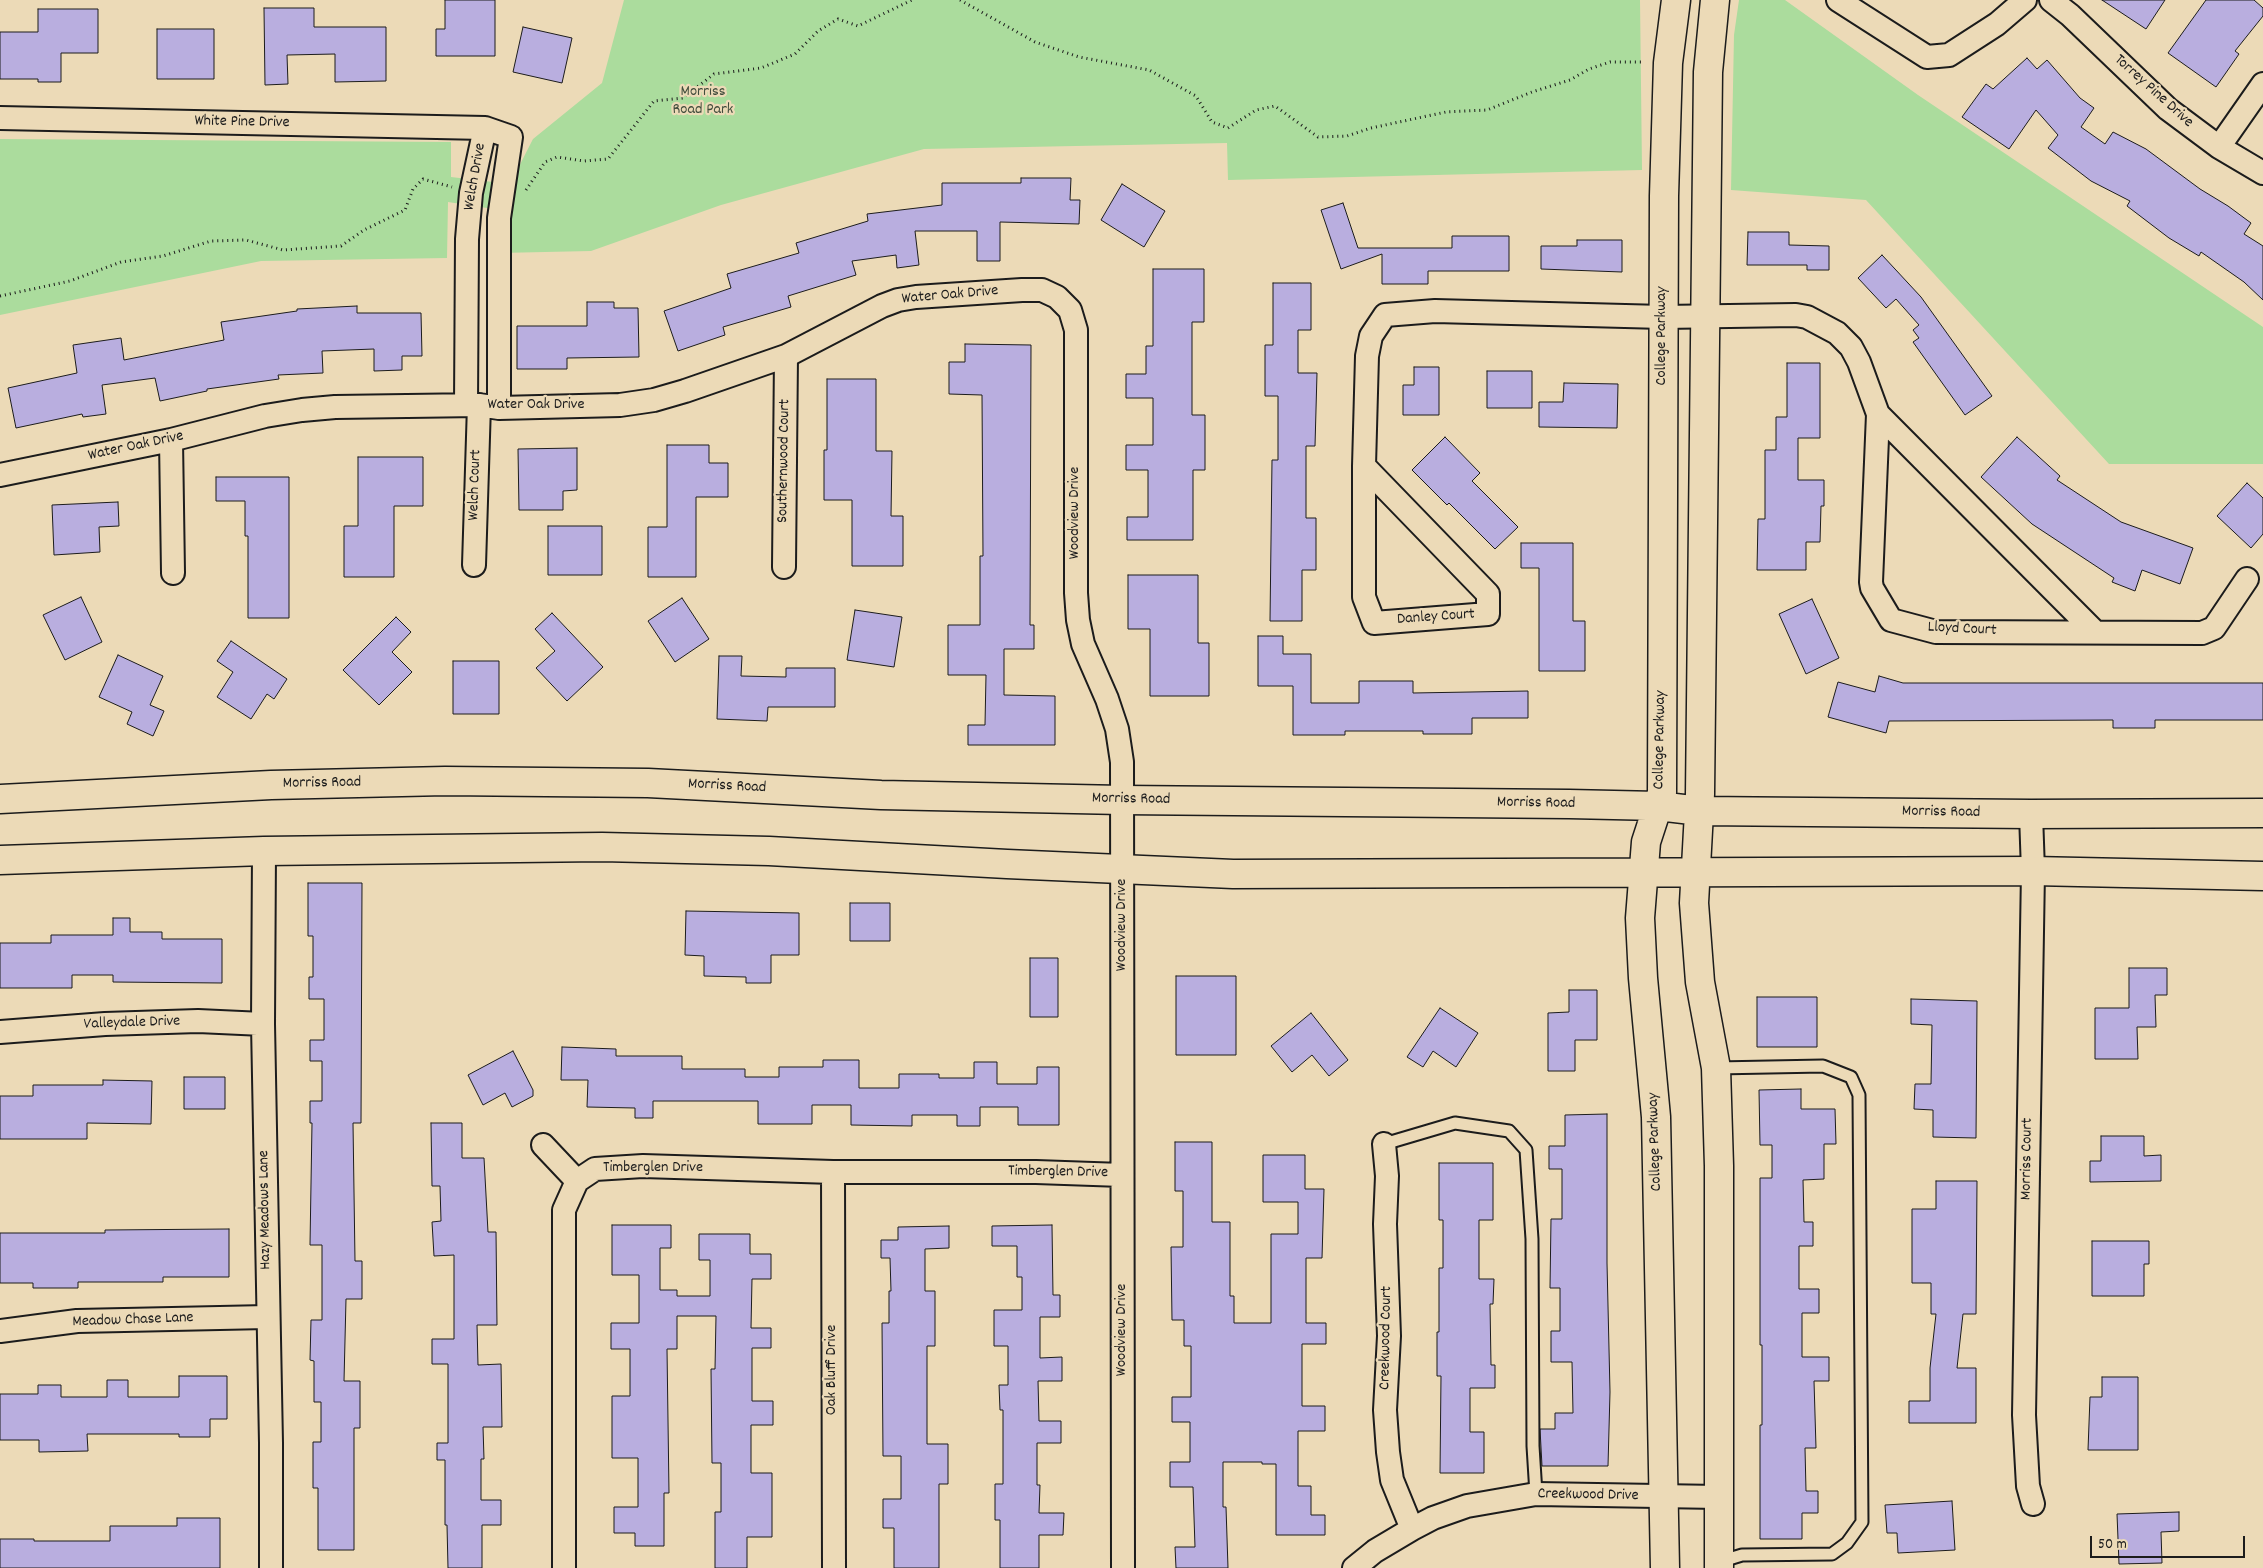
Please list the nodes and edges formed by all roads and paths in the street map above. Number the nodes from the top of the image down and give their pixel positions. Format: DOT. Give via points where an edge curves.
graph roads {
  1 [pos="960,0"];
  2 [pos="1676,0"];
  3 [pos="1715,0"];
  4 [pos="1838,0"];
  5 [pos="2025,0"];
  6 [pos="2051,0"];
  7 [pos="1648,54"];
  8 [pos="2263,84"];
  9 [pos="0,118"];
  10 [pos="485,128"];
  11 [pos="2219,147"];
  12 [pos="2263,173"];
  13 [pos="1057,297"];
  14 [pos="1705,315"];
  15 [pos="1663,317"];
  16 [pos="786,356"];
  17 [pos="481,406"];
  18 [pos="1878,414"];
  19 [pos="171,440"];
  20 [pos="1364,466"];
  21 [pos="0,474"];
  22 [pos="474,565"];
  23 [pos="784,567"];
  24 [pos="173,572"];
  25 [pos="2247,580"];
  26 [pos="2095,632"];
  27 [pos="0,798"];
  28 [pos="1122,800"];
  29 [pos="1658,806"];
  30 [pos="1700,811"];
  31 [pos="2263,812"];
  32 [pos="2031,814"];
  33 [pos="264,851"];
  34 [pos="0,860"];
  35 [pos="1123,870"];
  36 [pos="2033,871"];
  37 [pos="1696,873"];
  38 [pos="1643,874"];
  39 [pos="2263,876"];
  40 [pos="264,1024"];
  41 [pos="0,1032"];
  42 [pos="1716,1068"];
  43 [pos="1384,1144"];
  44 [pos="543,1145"];
  45 [pos="832,1172"];
  46 [pos="1122,1175"];
  47 [pos="577,1181"];
  48 [pos="267,1317"];
  49 [pos="0,1331"];
  50 [pos="1536,1494"];
  51 [pos="1664,1497"];
  52 [pos="1719,1497"];
  53 [pos="2033,1504"];
  54 [pos="1412,1529"];
  55 [pos="1719,1565"];
  56 [pos="270,1568"];
  57 [pos="564,1568"];
  58 [pos="834,1568"];
  59 [pos="1123,1568"];
  60 [pos="1354,1568"];
  61 [pos="1665,1568"];
  1 -- 7 [label="path" via="1035,42 1079,57 1149,70 1196,96 1212,122 1228,128 1256,110 1275,106 1318,136 1347,136 1446,112 1487,110 1610,62 1647,63"];
  2 -- 15 [label="main road, College Parkway" via="1668,63"];
  3 -- 14 [label="main road" via="1708,72"];
  4 -- 5 [label="street" via="1927,57 1949,55 1997,24"];
  6 -- 11 [label="street, Torrey Pine Drive" via="2070,14 2168,109"];
  8 -- 11 [label="street"];
  9 -- 10 [label="street, White Pine Drive"];
  10 -- 17 [label="street, Welch Drive" via="471,193 467,239"];
  10 -- 17 [label="street, Welch Drive" via="511,137 499,218"];
  11 -- 12 [label="street, Torrey Pine Drive"];
  13 -- 16 [label="street, Water Oak Drive" via="1042,290 1022,290 898,300"];
  13 -- 28 [label="street, Woodview Drive" via="1070,310 1076,330 1078,620 1083,644 1117,729 1122,762"];
  14 -- 15 [label="street, Lloyd Court"];
  14 -- 18 [label="street, Lloyd Court" via="1796,315 1837,333 1851,347 1859,362"];
  14 -- 30 [label="main road"];
  15 -- 20 [label="street, Danley Court" via="1435,310 1385,316 1371,336 1367,356"];
  15 -- 29 [label="main road, College Parkway" via="1662,793"];
  16 -- 17 [label="street, Water Oak Drive" via="685,391 620,406"];
  16 -- 23 [label="street, Southernwood Court"];
  17 -- 19 [label="street, Water Oak Drive" via="302,410"];
  17 -- 22 [label="street, Welch Court"];
  18 -- 26 [label="street, Lloyd Court"];
  18 -- 26 [label="street, Lloyd Court" via="1871,582 1891,620 1936,632"];
  19 -- 21 [label="street, Water Oak Drive"];
  19 -- 24 [label="street"];
  20 -- 20 [label="street, Danley Court" via="1364,597 1374,623 1488,614 1488,594"];
  25 -- 26 [label="street, Lloyd Court" via="2208,632 2184,635"];
  27 -- 28 [label="main road, Morriss Road" via="271,785 445,781 648,783 881,795"];
  28 -- 29 [label="main road, Morriss Road"];
  28 -- 35 [label="street, Woodview Drive"];
  29 -- 30 [label="main road, Morriss Road"];
  29 -- 38 [label="main road, College Parkway" via="1646,842"];
  30 -- 32 [label="main road, Morriss Road"];
  30 -- 37 [label="main road"];
  31 -- 32 [label="main road, Morriss Road"];
  32 -- 36 [label="street, Morriss Court"];
  33 -- 34 [label="main road"];
  33 -- 35 [label="main road" via="612,847 769,851"];
  33 -- 40 [label="street, Hazy Meadows Lane"];
  35 -- 38 [label="main road" via="1233,874"];
  35 -- 46 [label="street, Woodview Drive"];
  36 -- 37 [label="main road"];
  36 -- 39 [label="main road"];
  36 -- 53 [label="street, Morriss Court" via="2024,1415 2028,1486"];
  37 -- 38 [label="main road"];
  37 -- 42 [label="main road" via="1695,918 1700,982"];
  38 -- 51 [label="main road, College Parkway" via="1640,918 1643,978 1656,1117"];
  40 -- 41 [label="street, Valleydale Drive" via="198,1021"];
  40 -- 48 [label="street, Hazy Meadows Lane"];
  42 -- 52 [label="main road"];
  42 -- 55 [label="lane" via="1823,1066 1851,1077 1859,1095 1862,1522 1847,1543 1832,1554 1742,1555"];
  43 -- 50 [label="lane" via="1455,1123 1509,1131 1526,1150 1532,1238"];
  43 -- 54 [label="street, Creekwood Court" via="1388,1176 1385,1224 1389,1336 1385,1410 1388,1452 1392,1480"];
  44 -- 47 [label="street"];
  45 -- 46 [label="street, Timberglen Drive"];
  45 -- 47 [label="street, Timberglen Drive" via="643,1166 594,1169"];
  45 -- 58 [label="street, Oak Bluff Drive"];
  46 -- 59 [label="street, Woodview Drive"];
  47 -- 57 [label="street" via="564,1210"];
  48 -- 49 [label="street, Meadow Chase Lane" via="77,1321"];
  48 -- 56 [label="street, Hazy Meadows Lane"];
  50 -- 51 [label="street, Creekwood Drive"];
  50 -- 54 [label="street, Creekwood Drive" via="1467,1506"];
  51 -- 52 [label="street, Creekwood Drive"];
  51 -- 61 [label="main road, College Parkway"];
  52 -- 55 [label="main road"];
  54 -- 60 [label="street, Creekwood Drive"];
}
